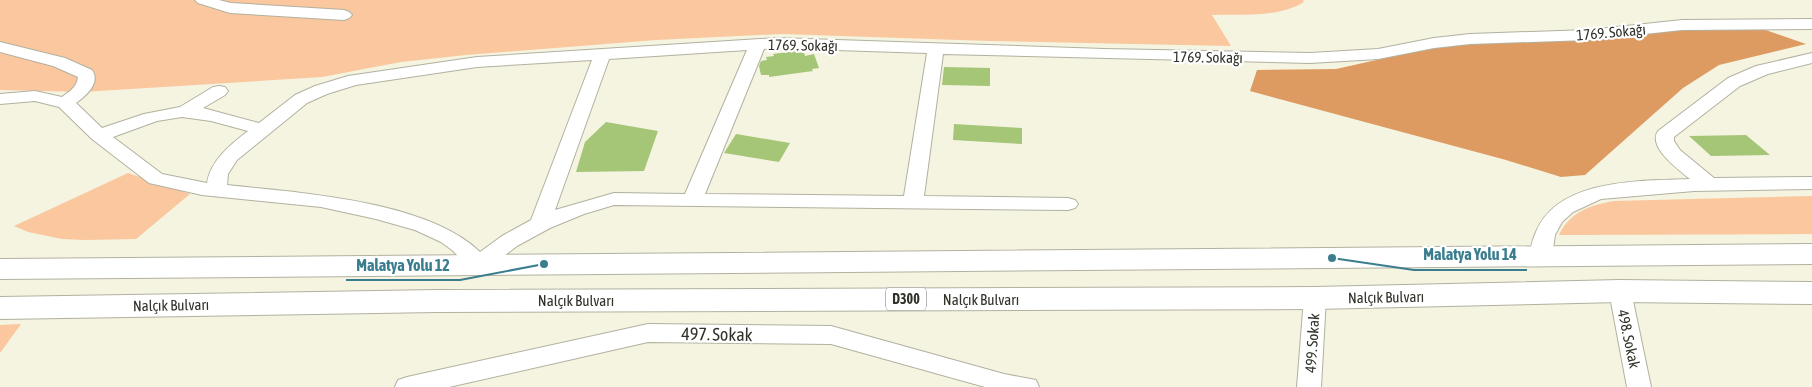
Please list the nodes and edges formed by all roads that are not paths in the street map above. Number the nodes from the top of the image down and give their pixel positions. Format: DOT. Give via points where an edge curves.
graph roads {
  1 [pos="203,0"];
  2 [pos="344,15"];
  3 [pos="1812,24"];
  4 [pos="758,44"];
  5 [pos="0,46"];
  6 [pos="936,48"];
  7 [pos="602,55"];
  8 [pos="1812,58"];
  9 [pos="219,91"];
  10 [pos="0,99"];
  11 [pos="65,102"];
  12 [pos="184,112"];
  13 [pos="262,129"];
  14 [pos="99,135"];
  15 [pos="1708,183"];
  16 [pos="1812,183"];
  17 [pos="216,191"];
  18 [pos="692,200"];
  19 [pos="912,202"];
  20 [pos="1068,204"];
  21 [pos="540,223"];
  22 [pos="1812,254"];
  23 [pos="1541,256"];
  24 [pos="479,264"];
  25 [pos="0,269"];
  26 [pos="1620,291"];
  27 [pos="1812,293"];
  28 [pos="1316,298"];
  29 [pos="0,308"];
  30 [pos="407,387"];
  31 [pos="1027,387"];
  32 [pos="1309,387"];
  33 [pos="1639,387"];
  1 -- 2 [label="street" via="230,8"];
  3 -- 6 [label="street, 1769. Sokağı" via="1682,25 1588,35 1470,39 1330,58"];
  4 -- 6 [label="street, 1769. Sokağı"];
  4 -- 7 [label="street, 1769. Sokağı"];
  4 -- 18 [label="street"];
  5 -- 11 [label="street" via="59,62 86,74 83,87"];
  6 -- 19 [label="street"];
  7 -- 13 [label="street, 1769. Sokağı" via="477,62 354,80 301,100"];
  7 -- 21 [label="street"];
  8 -- 15 [label="street" via="1780,64 1747,76 1723,90 1665,135 1664,142 1669,150"];
  9 -- 12 [label="street"];
  10 -- 11 [label="street" via="35,96"];
  11 -- 14 [label="street"];
  12 -- 13 [label="street"];
  12 -- 14 [label="street" via="165,114"];
  13 -- 17 [label="street, 1769. Sokağı" via="223,165"];
  14 -- 17 [label="street" via="156,179"];
  15 -- 16 [label="street"];
  15 -- 23 [label="street" via="1606,191 1578,201 1550,224 1541,244"];
  17 -- 24 [label="street" via="321,201 422,225 460,245"];
  18 -- 19 [label="street"];
  18 -- 21 [label="street" via="614,199 574,209"];
  19 -- 20 [label="street"];
  21 -- 24 [label="street"];
  22 -- 23 [label="highway"];
  23 -- 24 [label="highway"];
  24 -- 25 [label="highway"];
  26 -- 27 [label="highway, Nalçık Bulvarı / D300"];
  26 -- 28 [label="highway, Nalçık Bulvarı / D300"];
  26 -- 33 [label="street, 498. Sokak"];
  28 -- 29 [label="highway, Nalçık Bulvarı / D300" via="437,301"];
  28 -- 32 [label="street, 499. Sokak"];
  30 -- 31 [label="street, 497. Sokak" via="648,333 831,335"];
}
